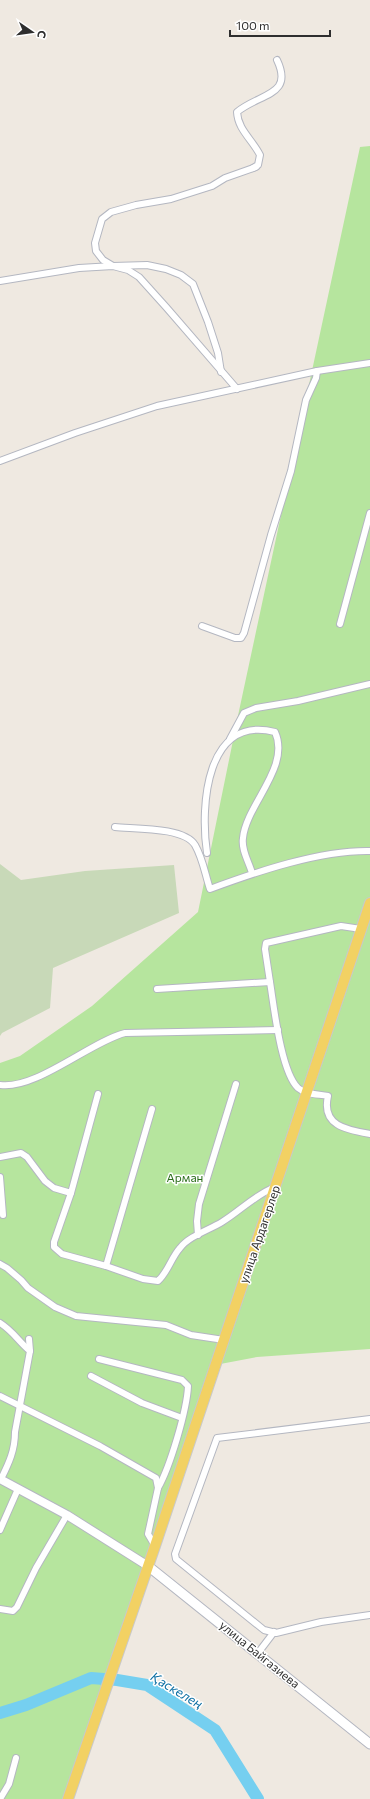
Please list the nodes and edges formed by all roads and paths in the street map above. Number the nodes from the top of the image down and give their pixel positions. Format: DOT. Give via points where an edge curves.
graph roads {
  1 [pos="277,60"];
  2 [pos="113,266"];
  3 [pos="0,281"];
  4 [pos="370,363"];
  5 [pos="317,371"];
  6 [pos="221,372"];
  7 [pos="237,389"];
  8 [pos="0,461"];
  9 [pos="370,512"];
  10 [pos="340,624"];
  11 [pos="202,626"];
  12 [pos="370,684"];
  13 [pos="230,739"];
  14 [pos="115,827"];
  15 [pos="370,851"];
  16 [pos="208,853"];
  17 [pos="252,873"];
  18 [pos="370,903"];
  19 [pos="361,929"];
  20 [pos="270,982"];
  21 [pos="158,989"];
  22 [pos="278,1030"];
  23 [pos="236,1084"];
  24 [pos="0,1085"];
  25 [pos="306,1092"];
  26 [pos="98,1094"];
  27 [pos="152,1109"];
  28 [pos="370,1134"];
  29 [pos="0,1157"];
  30 [pos="0,1177"];
  31 [pos="275,1187"];
  32 [pos="71,1193"];
  33 [pos="3,1215"];
  34 [pos="198,1235"];
  35 [pos="0,1264"];
  36 [pos="106,1266"];
  37 [pos="0,1324"];
  38 [pos="29,1339"];
  39 [pos="224,1340"];
  40 [pos="30,1351"];
  41 [pos="99,1359"];
  42 [pos="91,1376"];
  43 [pos="0,1396"];
  44 [pos="20,1406"];
  45 [pos="182,1418"];
  46 [pos="370,1419"];
  47 [pos="1,1479"];
  48 [pos="158,1488"];
  49 [pos="18,1489"];
  50 [pos="67,1515"];
  51 [pos="0,1530"];
  52 [pos="155,1546"];
  53 [pos="148,1566"];
  54 [pos="0,1609"];
  55 [pos="370,1615"];
  56 [pos="274,1632"];
  57 [pos="258,1653"];
  58 [pos="370,1744"];
  59 [pos="16,1758"];
  60 [pos="1,1798"];
  61 [pos="68,1799"];
  1 -- 2 [label="street" via="283,72 282,83 275,91 254,100 238,112 238,122 242,130 254,142 260,155 258,165 212,186 171,199 120,209 106,216 102,220 95,243 96,251"];
  2 -- 3 [label="street" via="79,268"];
  2 -- 6 [label="street" via="128,270 138,277 189,332"];
  2 -- 6 [label="street" via="147,265 166,269 181,275 193,284 208,322"];
  4 -- 5 [label="street"];
  5 -- 7 [label="street"];
  5 -- 11 [label="street" via="306,400 291,471 270,535 244,633 241,638 235,638"];
  6 -- 7 [label="street"];
  7 -- 8 [label="street" via="157,406"];
  9 -- 10 [label="street"];
  12 -- 13 [label="street" via="256,708 244,713"];
  13 -- 16 [label="street" via="223,745 207,786 204,832"];
  13 -- 17 [label="street" via="262,729 276,732 279,741 273,772 246,826 243,838 242,846"];
  14 -- 17 [label="street" via="179,833 194,843 204,865 210,889"];
  15 -- 17 [label="street" via="330,855"];
  18 -- 19 [label="main road, улица Ардагерлер"];
  19 -- 20 [label="street" via="341,926 266,943"];
  19 -- 25 [label="main road, улица Ардагерлер"];
  20 -- 21 [label="street"];
  20 -- 22 [label="street"];
  22 -- 24 [label="street" via="125,1033 102,1041 69,1062 28,1080"];
  22 -- 25 [label="street" via="290,1077"];
  23 -- 34 [label="street" via="199,1204"];
  25 -- 28 [label="street" via="328,1096 327,1111 336,1124"];
  25 -- 31 [label="main road, улица Ардагерлер"];
  26 -- 32 [label="street"];
  27 -- 36 [label="street"];
  29 -- 32 [label="street" via="21,1153 45,1181 54,1188"];
  30 -- 33 [label="street"];
  31 -- 34 [label="street" via="259,1194 244,1208"];
  31 -- 39 [label="main road, улица Ардагерлер"];
  32 -- 36 [label="street" via="54,1247 62,1254"];
  34 -- 36 [label="street" via="186,1241 158,1281"];
  35 -- 39 [label="street" via="28,1288 60,1309 76,1316 166,1324 192,1335"];
  37 -- 40 [label="street"];
  38 -- 40 [label="street"];
  39 -- 52 [label="main road, улица Ардагерлер"];
  40 -- 44 [label="street"];
  41 -- 45 [label="street" via="182,1380 188,1386"];
  42 -- 45 [label="street" via="142,1403"];
  43 -- 44 [label="street"];
  44 -- 47 [label="street" via="15,1446"];
  44 -- 48 [label="street" via="132,1463 156,1478"];
  45 -- 48 [label="street" via="164,1479"];
  46 -- 56 [label="street" via="221,1437 215,1440 175,1554 176,1559 264,1630"];
  47 -- 49 [label="street"];
  48 -- 52 [label="street" via="148,1534"];
  49 -- 50 [label="street"];
  49 -- 51 [label="street"];
  50 -- 53 [label="street"];
  50 -- 54 [label="street" via="17,1607 13,1611"];
  52 -- 53 [label="main road, улица Ардагерлер"];
  53 -- 57 [label="main road, улица Байгазиева"];
  53 -- 61 [label="main road, улица Ардагерлер"];
  55 -- 56 [label="street"];
  56 -- 57 [label="street"];
  57 -- 58 [label="main road, улица Байгазиева"];
  59 -- 60 [label="street" via="9,1784"];
}
